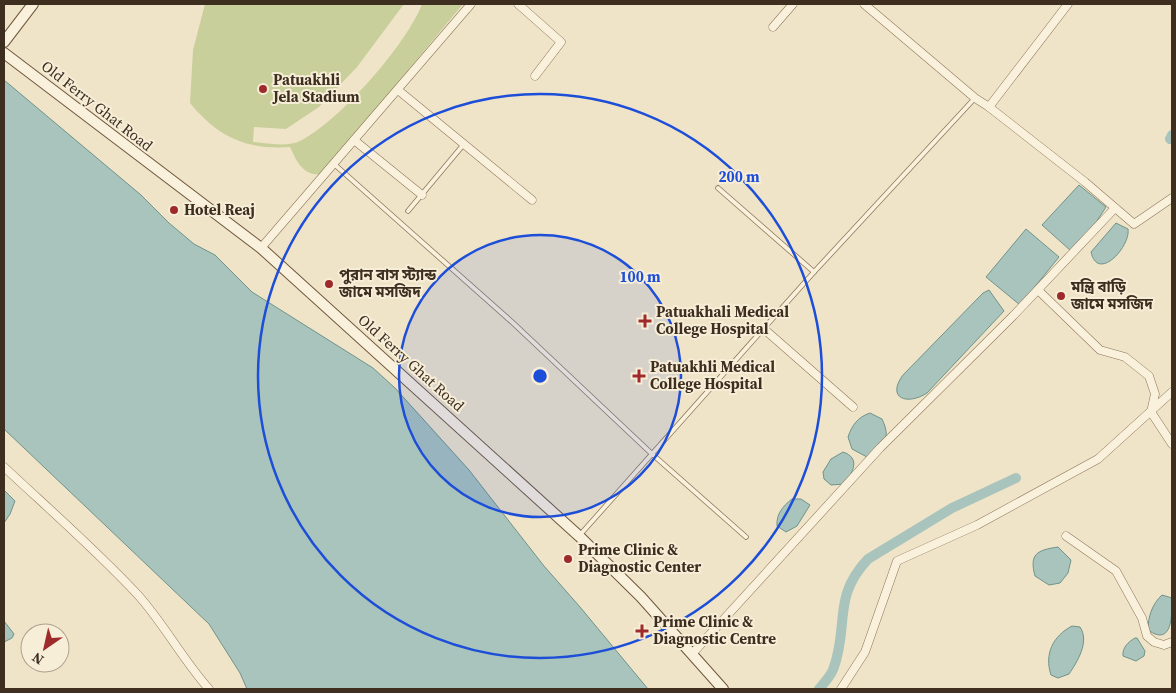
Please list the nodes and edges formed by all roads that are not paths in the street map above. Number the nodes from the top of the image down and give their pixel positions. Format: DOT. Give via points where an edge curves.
graph roads {
  1 [pos="33,4"];
  2 [pos="471,4"];
  3 [pos="518,4"];
  4 [pos="793,4"];
  5 [pos="864,4"];
  6 [pos="1068,4"];
  7 [pos="773,27"];
  8 [pos="4,42"];
  9 [pos="4,53"];
  10 [pos="535,76"];
  11 [pos="398,90"];
  12 [pos="975,98"];
  13 [pos="989,107"];
  14 [pos="354,140"];
  15 [pos="464,144"];
  16 [pos="334,164"];
  17 [pos="718,188"];
  18 [pos="422,195"];
  19 [pos="1172,198"];
  20 [pos="532,200"];
  21 [pos="1115,208"];
  22 [pos="408,211"];
  23 [pos="261,248"];
  24 [pos="814,272"];
  25 [pos="1038,290"];
  26 [pos="764,329"];
  27 [pos="1172,392"];
  28 [pos="853,407"];
  29 [pos="1151,412"];
  30 [pos="1172,444"];
  31 [pos="652,454"];
  32 [pos="4,467"];
  33 [pos="579,536"];
  34 [pos="1066,536"];
  35 [pos="746,537"];
  36 [pos="1172,642"];
  37 [pos="692,654"];
  38 [pos="209,689"];
  39 [pos="723,689"];
  40 [pos="841,689"];
  1 -- 8 [label="street"];
  2 -- 11 [label="street"];
  3 -- 10 [label="street" via="561,42"];
  4 -- 7 [label="street"];
  5 -- 12 [label="street"];
  6 -- 13 [label="street"];
  9 -- 23 [label="street, Old Ferry Ghat Road"];
  11 -- 14 [label="street"];
  11 -- 15 [label="street"];
  12 -- 13 [label="street"];
  12 -- 24 [label="lane"];
  13 -- 21 [label="street"];
  14 -- 16 [label="street"];
  14 -- 18 [label="street"];
  15 -- 18 [label="lane"];
  15 -- 20 [label="street"];
  16 -- 23 [label="street"];
  16 -- 31 [label="lane" via="512,322"];
  17 -- 24 [label="lane"];
  18 -- 22 [label="lane"];
  19 -- 21 [label="street" via="1134,224"];
  21 -- 25 [label="street"];
  23 -- 33 [label="street, Old Ferry Ghat Road"];
  24 -- 26 [label="lane"];
  25 -- 29 [label="street" via="1100,350 1125,357 1149,376 1155,394"];
  25 -- 37 [label="street" via="880,448"];
  26 -- 28 [label="street"];
  26 -- 31 [label="lane"];
  27 -- 29 [label="street"];
  29 -- 30 [label="street"];
  29 -- 40 [label="street" via="1098,459 977,525 897,561 865,652"];
  31 -- 33 [label="lane"];
  31 -- 35 [label="lane"];
  32 -- 38 [label="street" via="140,597"];
  33 -- 37 [label="street, Old Ferry Ghat Road" via="641,597"];
  34 -- 36 [label="street" via="1116,571 1142,618 1147,636 1159,644"];
  37 -- 39 [label="street, Old Ferry Ghat Road"];
}
